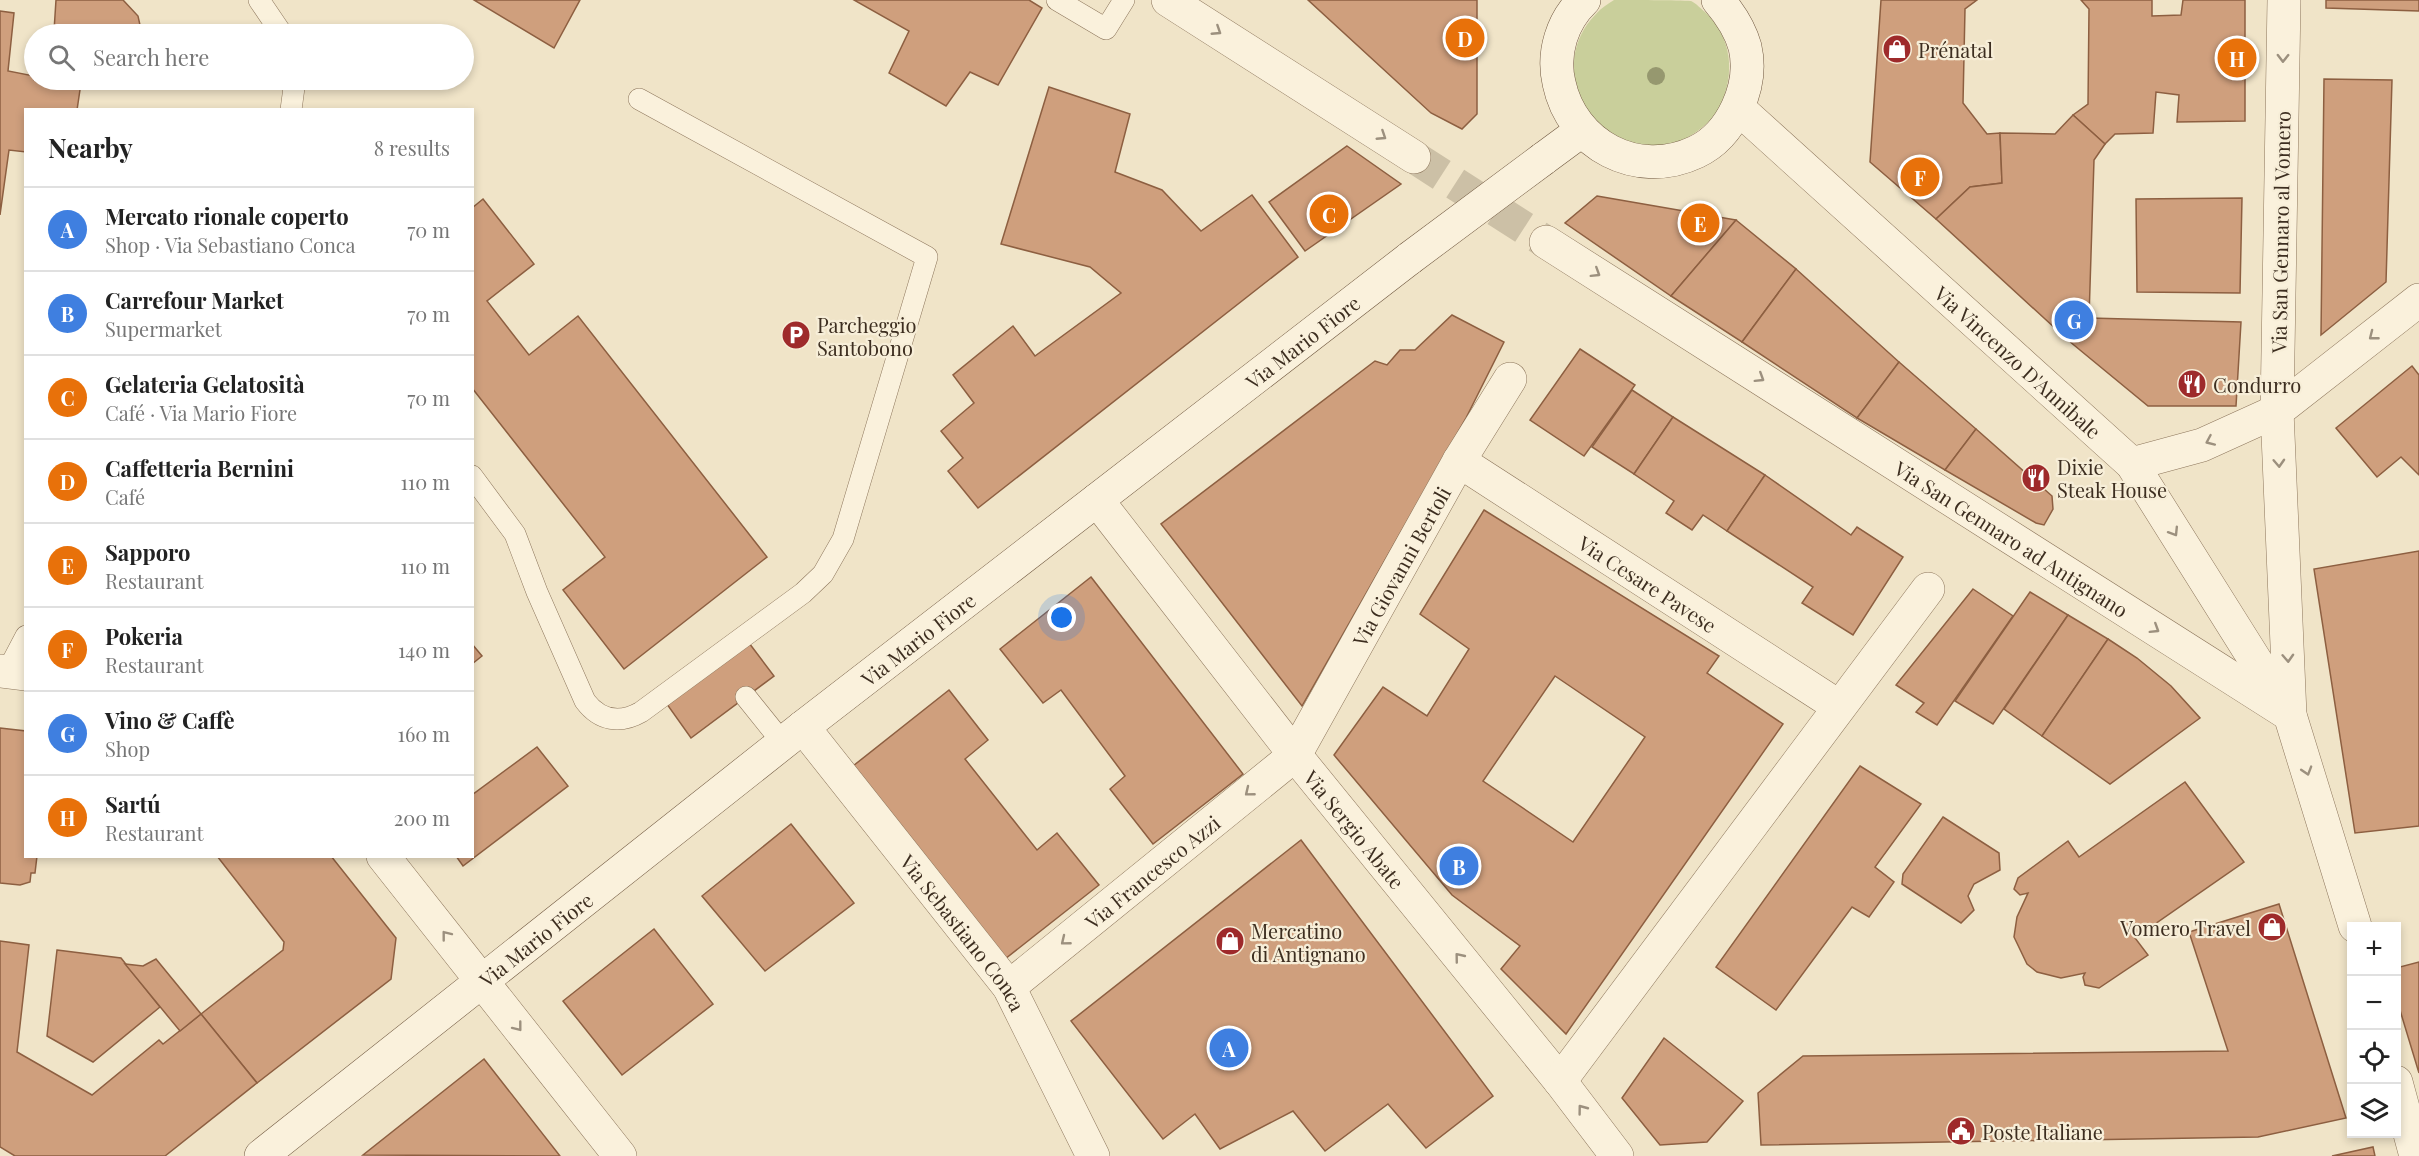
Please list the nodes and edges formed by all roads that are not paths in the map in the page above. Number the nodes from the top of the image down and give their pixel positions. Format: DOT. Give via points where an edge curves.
graph roads {
  1 [pos="259,0"];
  2 [pos="1057,0"];
  3 [pos="1124,0"];
  4 [pos="1168,0"];
  5 [pos="1584,0"];
  6 [pos="1718,0"];
  7 [pos="2284,0"];
  8 [pos="275,24"];
  9 [pos="294,90"];
  10 [pos="639,99"];
  11 [pos="291,108"];
  12 [pos="1738,108"];
  13 [pos="1581,131"];
  14 [pos="1414,157"];
  15 [pos="1546,242"];
  16 [pos="2419,300"];
  17 [pos="1510,379"];
  18 [pos="2277,411"];
  19 [pos="1459,460"];
  20 [pos="2132,464"];
  21 [pos="474,479"];
  22 [pos="1096,500"];
  23 [pos="1928,589"];
  24 [pos="24,641"];
  25 [pos="11,673"];
  26 [pos="746,697"];
  27 [pos="1838,706"];
  28 [pos="2290,715"];
  29 [pos="793,735"];
  30 [pos="1295,755"];
  31 [pos="385,858"];
  32 [pos="2353,922"];
  33 [pos="482,982"];
  34 [pos="1009,987"];
  35 [pos="1560,1081"];
  36 [pos="2398,1084"];
  37 [pos="261,1156"];
  38 [pos="620,1156"];
  39 [pos="1093,1156"];
  40 [pos="1617,1156"];
  41 [pos="2416,1156"];
  1 -- 8 [label="lane"];
  2 -- 3 [label="lane" via="1106,29"];
  4 -- 14 [label="street, one-way"];
  5 -- 13 [label="street" via="1574,10 1559,39 1556,71 1563,104"];
  6 -- 12 [label="street" via="1734,20 1745,48 1746,79"];
  7 -- 18 [label="street, Via San Gennaro al Vomero, one-way"];
  9 -- 11 [label="lane"];
  10 -- 21 [label="lane" via="927,257 843,539 822,574 803,593 717,658 630,718 605,718 585,702 515,534"];
  12 -- 13 [label="street" via="1721,132 1697,151 1669,161 1639,162 1607,152"];
  12 -- 20 [label="street, Via Vincenzo D'Annibale"];
  13 -- 22 [label="street, Via Mario Fiore, bridge"];
  15 -- 28 [label="street, Via San Gennaro ad Antignano, one-way"];
  16 -- 18 [label="street, one-way"];
  17 -- 19 [label="street, Via Giovanni Bertoli"];
  18 -- 20 [label="street, one-way" via="2202,445"];
  18 -- 28 [label="street, Via San Gennaro al Vomero, one-way"];
  19 -- 27 [label="street, Via Cesare Pavese"];
  19 -- 30 [label="street, Via Giovanni Bertoli"];
  20 -- 28 [label="street, Via Vincenzo D'Annibale, one-way"];
  22 -- 29 [label="street, Via Mario Fiore"];
  22 -- 30 [label="street, Via Sergio Abate"];
  23 -- 27 [label="street"];
  24 -- 25 [label="lane"];
  26 -- 29 [label="lane"];
  27 -- 35 [label="street"];
  28 -- 32 [label="street, one-way"];
  29 -- 33 [label="street, Via Mario Fiore"];
  29 -- 34 [label="street, Via Sebastiano Conca"];
  30 -- 34 [label="street, Via Francesco Azzi, one-way"];
  35 -- 30 [label="street, Via Sergio Abate, one-way"];
  33 -- 31 [label="street, one-way"];
  33 -- 37 [label="street, Via Mario Fiore"];
  33 -- 38 [label="street, one-way"];
  34 -- 39 [label="street, Via Sebastiano Conca"];
  40 -- 35 [label="street, Via Sergio Abate, one-way"];
  36 -- 41 [label="street"];
}
